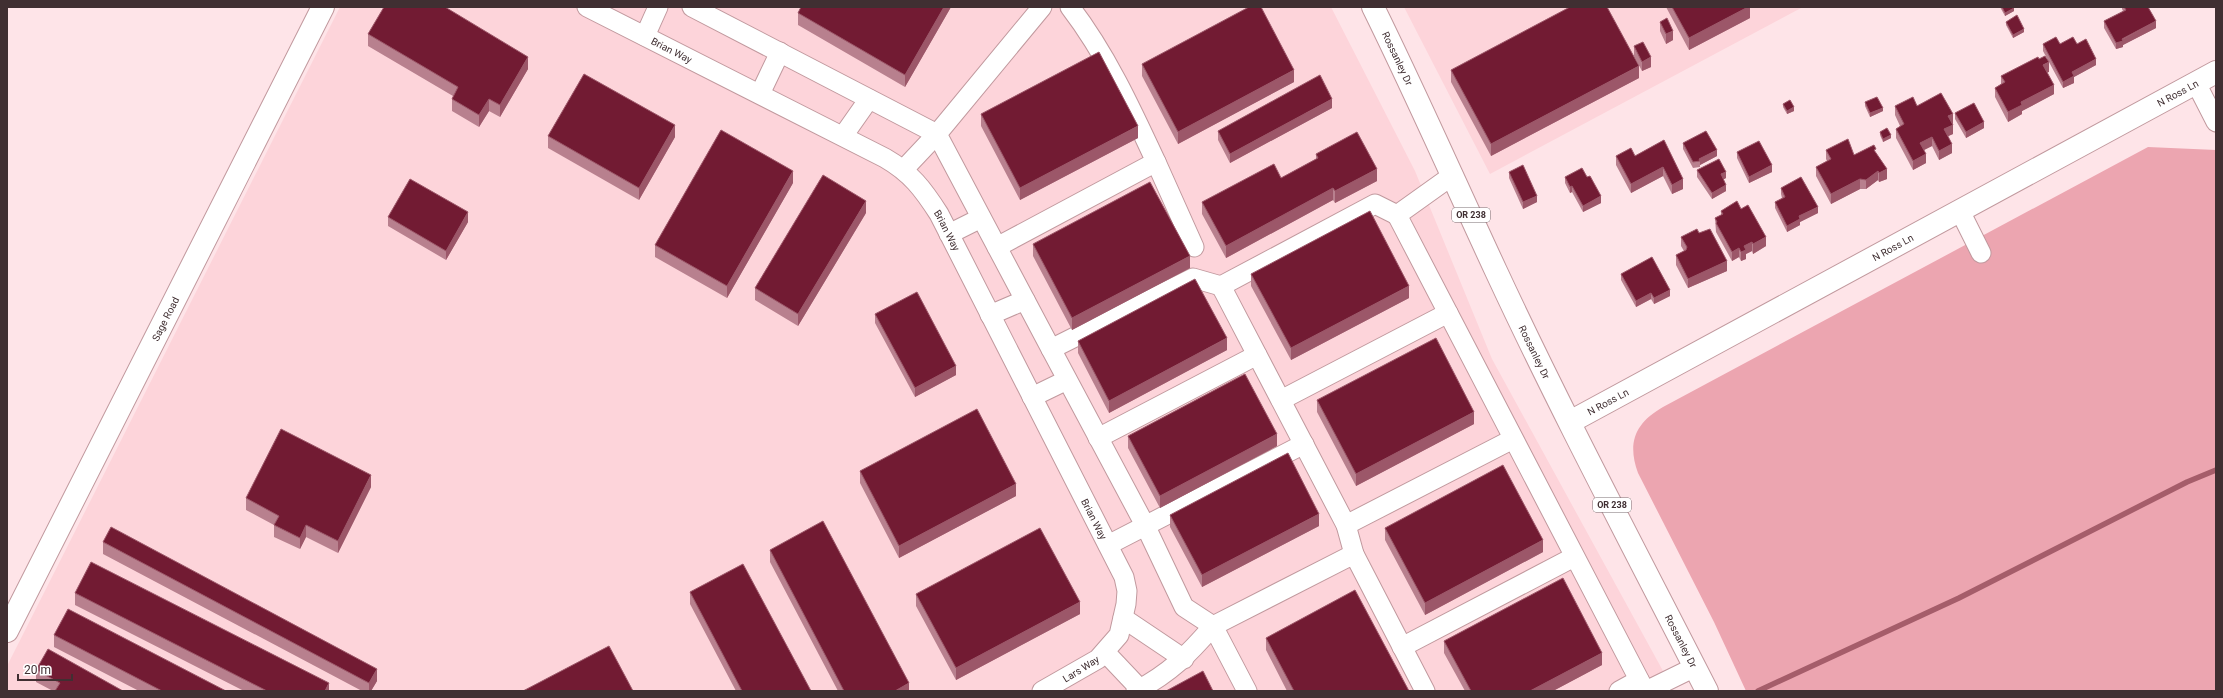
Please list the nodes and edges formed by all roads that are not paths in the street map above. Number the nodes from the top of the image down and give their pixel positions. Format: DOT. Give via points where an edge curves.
graph roads {
  1 [pos="322,7"];
  2 [pos="587,7"];
  3 [pos="658,7"];
  4 [pos="692,7"];
  5 [pos="1042,7"];
  6 [pos="1070,7"];
  7 [pos="1373,7"];
  8 [pos="645,36"];
  9 [pos="780,52"];
  10 [pos="2216,72"];
  11 [pos="2196,83"];
  12 [pos="760,94"];
  13 [pos="869,99"];
  14 [pos="2216,122"];
  15 [pos="937,134"];
  16 [pos="843,136"];
  17 [pos="1156,162"];
  18 [pos="904,169"];
  19 [pos="1453,175"];
  20 [pos="1960,211"];
  21 [pos="1397,215"];
  22 [pos="981,218"];
  23 [pos="949,234"];
  24 [pos="997,247"];
  25 [pos="1194,247"];
  26 [pos="1981,253"];
  27 [pos="1221,286"];
  28 [pos="1025,300"];
  29 [pos="1448,313"];
  30 [pos="990,315"];
  31 [pos="1051,349"];
  32 [pos="1257,355"];
  33 [pos="1067,380"];
  34 [pos="1032,397"];
  35 [pos="1281,400"];
  36 [pos="1570,422"];
  37 [pos="1098,438"];
  38 [pos="1513,438"];
  39 [pos="1304,444"];
  40 [pos="1346,525"];
  41 [pos="1146,527"];
  42 [pos="1108,545"];
  43 [pos="1354,554"];
  44 [pos="1574,557"];
  45 [pos="1123,618"];
  46 [pos="1212,626"];
  47 [pos="7,631"];
  48 [pos="1402,646"];
  49 [pos="1105,652"];
  50 [pos="1184,659"];
  51 [pos="1695,667"];
  52 [pos="1644,687"];
  53 [pos="1138,690"];
  54 [pos="1042,691"];
  55 [pos="1247,691"];
  56 [pos="1426,691"];
  57 [pos="1619,691"];
  58 [pos="1707,691"];
  1 -- 47 [label="main road, Sage Road"];
  2 -- 8 [label="street, Brian Way"];
  3 -- 8 [label="street"];
  4 -- 9 [label="street"];
  5 -- 15 [label="street"];
  6 -- 17 [label="street" via="1088,30 1126,97"];
  7 -- 19 [label="main road, Rossanley Dr / OR 238"];
  8 -- 12 [label="street, Brian Way"];
  9 -- 12 [label="street"];
  9 -- 13 [label="street"];
  10 -- 11 [label="main road, N Ross Ln"];
  11 -- 14 [label="street"];
  11 -- 20 [label="main road, N Ross Ln"];
  12 -- 16 [label="street, Brian Way"];
  13 -- 15 [label="street"];
  13 -- 16 [label="street"];
  15 -- 18 [label="street"];
  15 -- 22 [label="street"];
  16 -- 18 [label="street, Brian Way"];
  17 -- 24 [label="street"];
  17 -- 25 [label="street"];
  18 -- 23 [label="street, Brian Way" via="927,195"];
  19 -- 21 [label="street"];
  19 -- 36 [label="main road, Rossanley Dr / OR 238" via="1496,271"];
  20 -- 26 [label="street"];
  20 -- 36 [label="main road, N Ross Ln"];
  21 -- 27 [label="street" via="1375,204"];
  21 -- 29 [label="street"];
  22 -- 23 [label="street"];
  22 -- 24 [label="street"];
  23 -- 30 [label="street, Brian Way"];
  24 -- 28 [label="street"];
  27 -- 31 [label="street" via="1193,278"];
  27 -- 32 [label="street"];
  28 -- 30 [label="street"];
  28 -- 31 [label="street"];
  29 -- 35 [label="street"];
  29 -- 38 [label="street"];
  30 -- 34 [label="street, Brian Way"];
  31 -- 33 [label="street"];
  32 -- 35 [label="street"];
  32 -- 37 [label="street"];
  33 -- 34 [label="street"];
  33 -- 37 [label="street"];
  34 -- 42 [label="street, Brian Way"];
  35 -- 39 [label="street"];
  36 -- 51 [label="main road, Rossanley Dr / OR 238"];
  37 -- 41 [label="street"];
  38 -- 40 [label="street"];
  38 -- 44 [label="street"];
  39 -- 40 [label="street"];
  39 -- 41 [label="street"];
  40 -- 43 [label="street"];
  41 -- 42 [label="street"];
  41 -- 46 [label="street" via="1184,607"];
  42 -- 45 [label="street, Brian Way" via="1124,577 1127,591"];
  43 -- 46 [label="street"];
  43 -- 48 [label="street"];
  44 -- 48 [label="street"];
  44 -- 52 [label="street"];
  45 -- 49 [label="street, Lars Way" via="1119,635"];
  45 -- 50 [label="street"];
  46 -- 50 [label="street"];
  46 -- 55 [label="street"];
  48 -- 56 [label="street"];
  49 -- 53 [label="street"];
  49 -- 54 [label="street, Lars Way" via="1087,666"];
  50 -- 53 [label="street" via="1157,680"];
  51 -- 52 [label="street"];
  51 -- 58 [label="main road, Rossanley Dr / OR 238"];
  52 -- 57 [label="street"];
}
